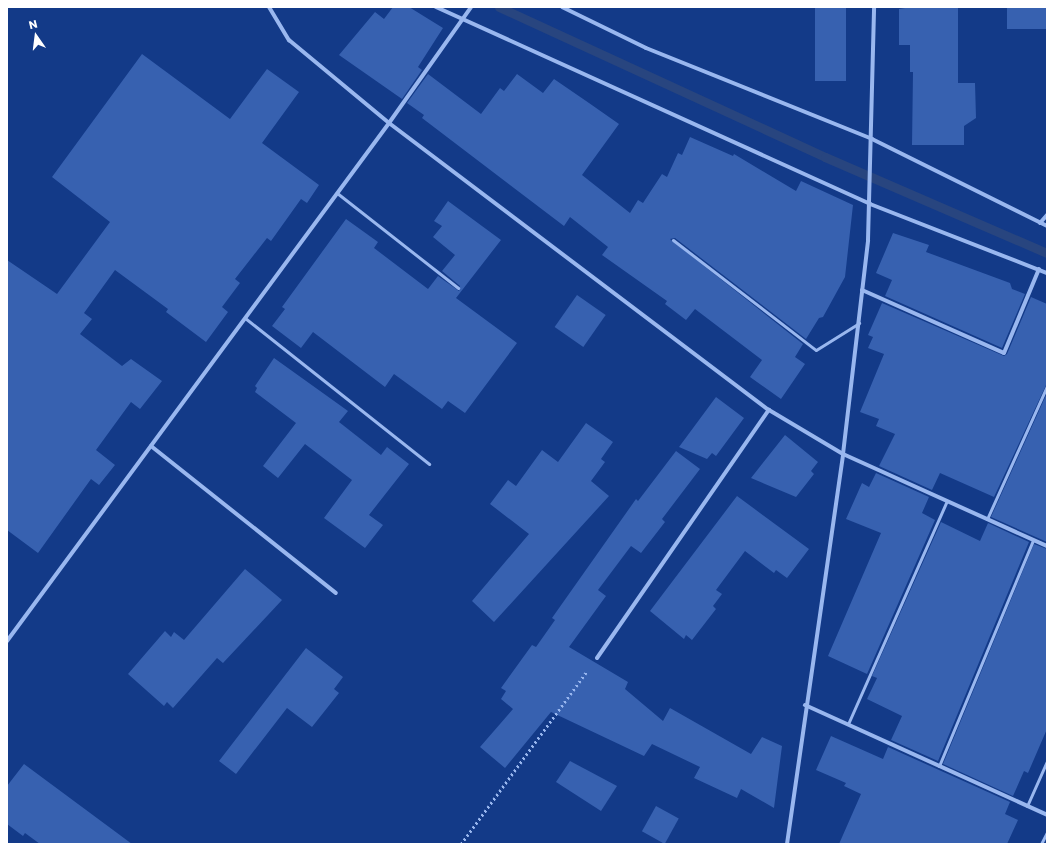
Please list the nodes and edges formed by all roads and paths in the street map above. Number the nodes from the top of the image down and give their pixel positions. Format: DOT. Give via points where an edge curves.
graph roads {
  1 [pos="269,7"];
  2 [pos="436,7"];
  3 [pos="471,7"];
  4 [pos="562,7"];
  5 [pos="874,7"];
  6 [pos="463,20"];
  7 [pos="389,123"];
  8 [pos="872,138"];
  9 [pos="337,193"];
  10 [pos="870,204"];
  11 [pos="1047,215"];
  12 [pos="1040,223"];
  13 [pos="1047,226"];
  14 [pos="673,240"];
  15 [pos="1038,269"];
  16 [pos="1047,273"];
  17 [pos="458,288"];
  18 [pos="862,290"];
  19 [pos="245,318"];
  20 [pos="859,323"];
  21 [pos="1047,386"];
  22 [pos="769,410"];
  23 [pos="151,446"];
  24 [pos="843,454"];
  25 [pos="429,464"];
  26 [pos="947,501"];
  27 [pos="987,519"];
  28 [pos="1033,540"];
  29 [pos="1047,546"];
  30 [pos="336,593"];
  31 [pos="7,641"];
  32 [pos="597,658"];
  33 [pos="805,705"];
  34 [pos="848,724"];
  35 [pos="1047,761"];
  36 [pos="939,766"];
  37 [pos="1027,806"];
  38 [pos="1047,815"];
  39 [pos="1047,832"];
  40 [pos="461,844"];
  41 [pos="787,844"];
  42 [pos="1042,844"];
  1 -- 7 [label="street" via="289,40"];
  2 -- 6 [label="street"];
  3 -- 6 [label="street"];
  4 -- 8 [label="street" via="646,48"];
  5 -- 8 [label="street"];
  6 -- 7 [label="street"];
  6 -- 10 [label="street"];
  7 -- 9 [label="street"];
  7 -- 22 [label="street"];
  8 -- 10 [label="street"];
  8 -- 12 [label="street"];
  9 -- 17 [label="lane"];
  9 -- 19 [label="street"];
  10 -- 15 [label="street"];
  10 -- 18 [label="street"];
  11 -- 12 [label="street"];
  12 -- 13 [label="street"];
  14 -- 20 [label="lane" via="816,350"];
  15 -- 16 [label="street"];
  15 -- 18 [label="street" via="1004,353"];
  18 -- 20 [label="street"];
  19 -- 23 [label="street"];
  19 -- 25 [label="lane"];
  20 -- 24 [label="street"];
  21 -- 27 [label="lane"];
  22 -- 24 [label="street"];
  22 -- 32 [label="street"];
  23 -- 30 [label="street"];
  23 -- 31 [label="street"];
  24 -- 26 [label="street"];
  24 -- 33 [label="street"];
  26 -- 27 [label="street"];
  26 -- 34 [label="lane"];
  27 -- 28 [label="street"];
  28 -- 29 [label="street"];
  28 -- 36 [label="lane"];
  32 -- 40 [label="path"];
  33 -- 34 [label="street"];
  33 -- 41 [label="street"];
  34 -- 36 [label="street"];
  35 -- 37 [label="lane"];
  36 -- 37 [label="street"];
  37 -- 38 [label="street"];
  39 -- 42 [label="lane"];
}
